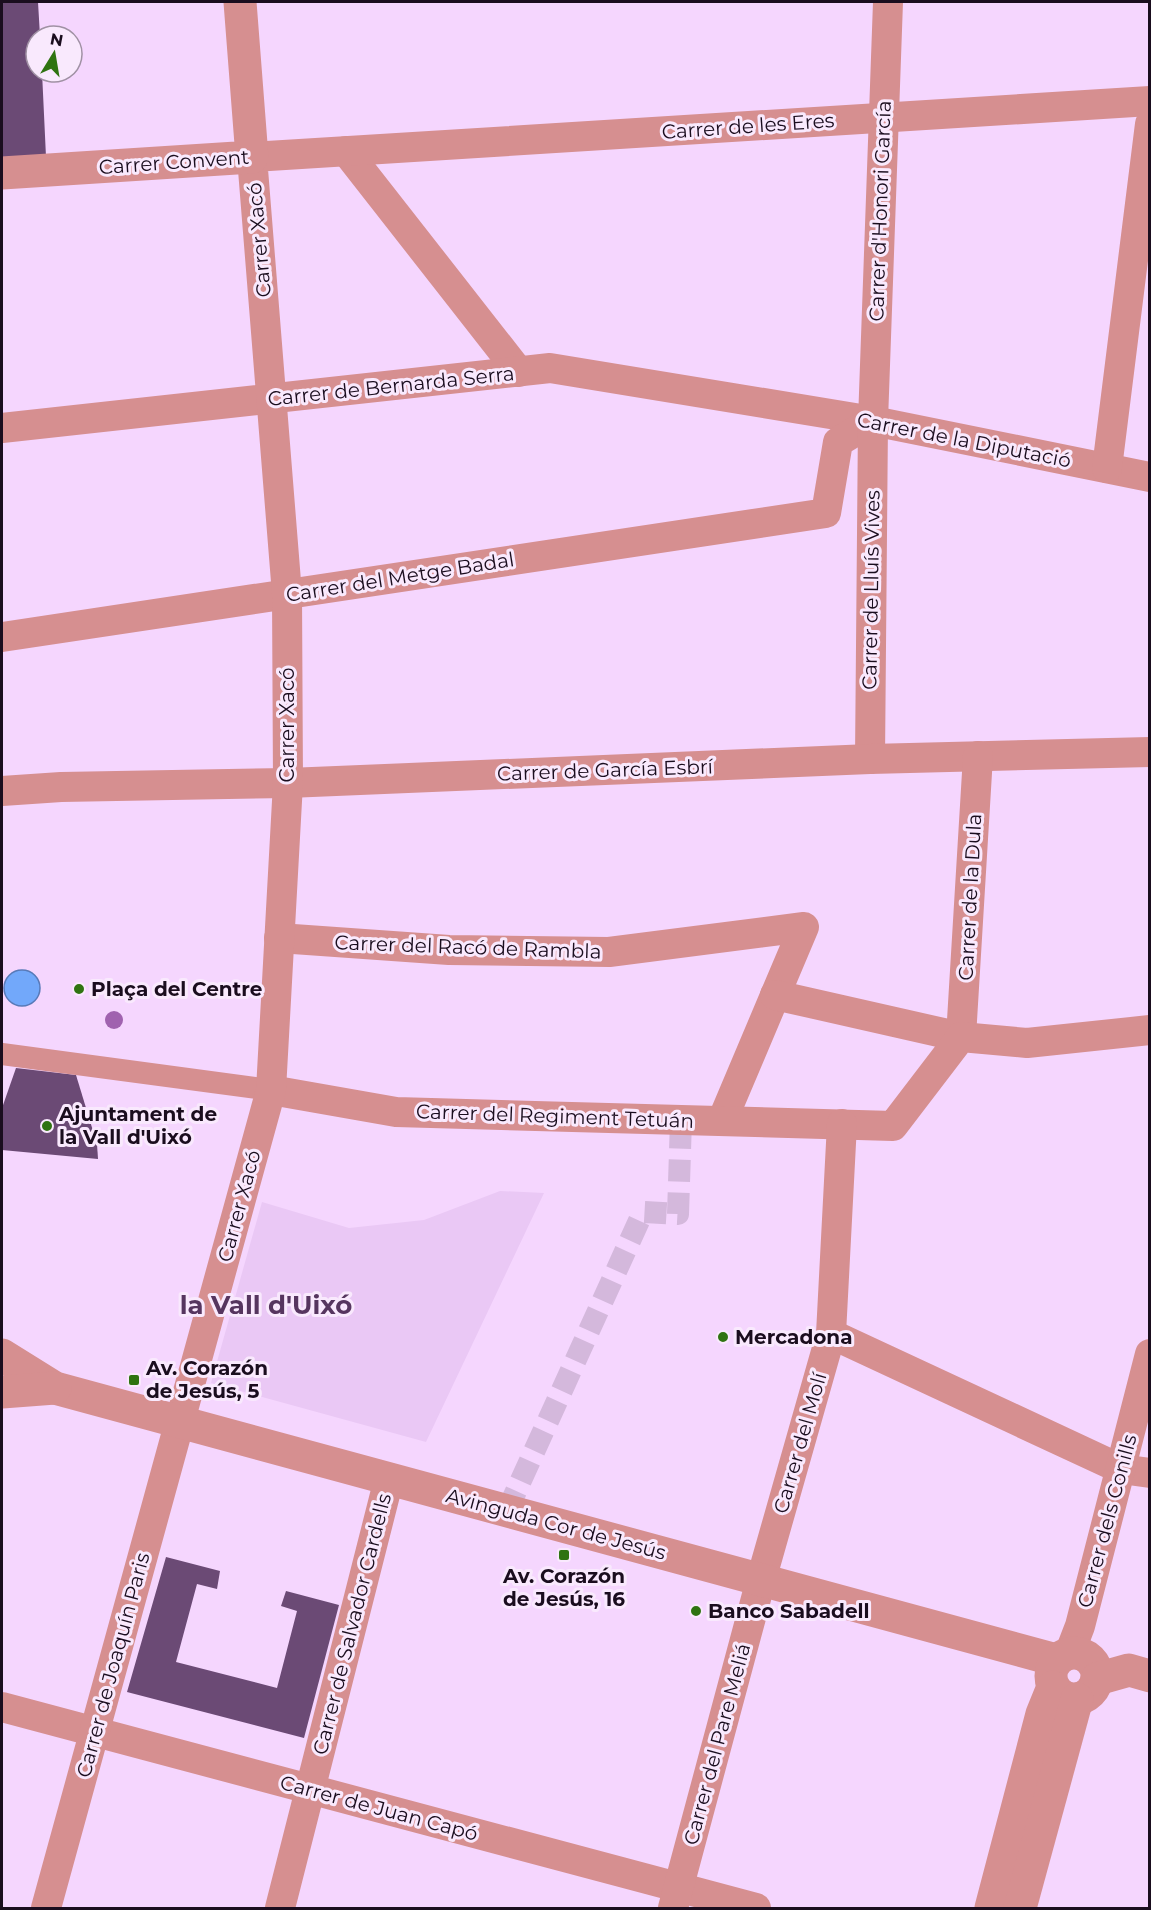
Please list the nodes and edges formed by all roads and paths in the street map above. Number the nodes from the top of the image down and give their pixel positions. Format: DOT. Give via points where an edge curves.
graph roads {
  1 [pos="888,2"];
  2 [pos="237,7"];
  3 [pos="1149,101"];
  4 [pos="884,117"];
  5 [pos="1149,124"];
  6 [pos="346,151"];
  7 [pos="252,157"];
  8 [pos="2,173"];
  9 [pos="519,372"];
  10 [pos="272,399"];
  11 [pos="778,406"];
  12 [pos="873,421"];
  13 [pos="2,428"];
  14 [pos="1107,468"];
  15 [pos="1149,477"];
  16 [pos="287,594"];
  17 [pos="2,637"];
  18 [pos="1149,752"];
  19 [pos="978,756"];
  20 [pos="870,759"];
  21 [pos="288,783"];
  22 [pos="2,791"];
  23 [pos="279,938"];
  24 [pos="775,995"];
  25 [pos="1149,1030"];
  26 [pos="962,1037"];
  27 [pos="2,1054"];
  28 [pos="271,1090"];
  29 [pos="722,1121"];
  30 [pos="842,1124"];
  31 [pos="831,1334"];
  32 [pos="2,1354"];
  33 [pos="1149,1354"];
  34 [pos="55,1388"];
  35 [pos="2,1392"];
  36 [pos="180,1422"];
  37 [pos="1135,1471"];
  38 [pos="389,1479"];
  39 [pos="761,1580"];
  40 [pos="1071,1676"];
  41 [pos="1149,1676"];
  42 [pos="2,1707"];
  43 [pos="95,1732"];
  44 [pos="310,1790"];
  45 [pos="676,1898"];
  46 [pos="46,1908"];
  47 [pos="280,1908"];
  48 [pos="756,1908"];
  49 [pos="991,1908"];
  50 [pos="1020,1908"];
  1 -- 4 [label="street, Carrer d'Honori García"];
  2 -- 7 [label="street, Carrer Xacó"];
  3 -- 4 [label="street, Carrer de les Eres"];
  4 -- 6 [label="street, Carrer de les Eres"];
  4 -- 12 [label="street, Carrer d'Honori García"];
  5 -- 14 [label="street"];
  6 -- 7 [label="street, Carrer Convent"];
  6 -- 9 [label="street"];
  7 -- 8 [label="street, Carrer Convent"];
  7 -- 10 [label="street, Carrer Xacó"];
  9 -- 10 [label="street, Carrer de Bernarda Serra"];
  9 -- 11 [label="street, Carrer de Bernarda Serra" via="550,368"];
  10 -- 13 [label="street, Carrer de Bernarda Serra"];
  10 -- 16 [label="street, Carrer Xacó"];
  11 -- 12 [label="street, Carrer de la Diputació"];
  12 -- 14 [label="street, Carrer de la Diputació"];
  12 -- 16 [label="street, Carrer del Metge Badal" via="837,442 826,513"];
  12 -- 20 [label="street, Carrer de Lluís Vives"];
  14 -- 15 [label="street, Carrer de la Diputació"];
  16 -- 17 [label="street, Carrer del Metge Badal"];
  16 -- 21 [label="street, Carrer Xacó"];
  18 -- 19 [label="street, Carrer de García Esbrí"];
  19 -- 20 [label="street, Carrer de García Esbrí"];
  19 -- 26 [label="street, Carrer de la Dula"];
  20 -- 21 [label="street, Carrer de García Esbrí"];
  21 -- 22 [label="street, Carrer de García Esbrí"];
  21 -- 23 [label="street, Carrer Xacó"];
  23 -- 24 [label="street, Carrer del Racó de Rambla" via="449,950 609,952 804,927"];
  23 -- 28 [label="street, Carrer Xacó"];
  24 -- 26 [label="street"];
  24 -- 29 [label="street, Carrer del Racó de Rambla"];
  25 -- 26 [label="street" via="1027,1043"];
  26 -- 30 [label="street, Carrer del Regiment Tetuán" via="893,1126"];
  27 -- 28 [label="street"];
  28 -- 29 [label="street, Carrer del Regiment Tetuán" via="396,1112"];
  28 -- 36 [label="street, Carrer Xacó"];
  29 -- 30 [label="street, Carrer del Regiment Tetuán"];
  30 -- 31 [label="street, Carrer del Molí"];
  31 -- 37 [label="street"];
  31 -- 39 [label="street, Carrer del Molí"];
  32 -- 34 [label="street, Avinguda Cor de Jesús"];
  33 -- 37 [label="street, Carrer dels Conills"];
  34 -- 35 [label="street, Avinguda Cor de Jesús"];
  34 -- 36 [label="street, Avinguda Cor de Jesús"];
  36 -- 38 [label="street, Avinguda Cor de Jesús"];
  36 -- 43 [label="street, Carrer de Joaquín Paris"];
  37 -- 40 [label="street, Carrer dels Conills" via="1080,1626"];
  38 -- 39 [label="street, Avinguda Cor de Jesús"];
  38 -- 44 [label="street, Carrer de Salvador Cardells"];
  39 -- 40 [label="street, Avinguda Cor de Jesús"];
  39 -- 45 [label="street, Carrer del Pare Meliá"];
  40 -- 41 [label="street" via="1129,1670"];
  40 -- 49 [label="street" via="1042,1714"];
  40 -- 50 [label="street"];
  42 -- 43 [label="street, Carrer de Juan Capó"];
  43 -- 44 [label="street, Carrer de Juan Capó"];
  43 -- 46 [label="street, Carrer de Joaquín Paris"];
  44 -- 45 [label="street, Carrer de Juan Capó"];
  44 -- 47 [label="street, Carrer de Salvador Cardells"];
  45 -- 48 [label="street, Carrer de Juan Capó"];
}
